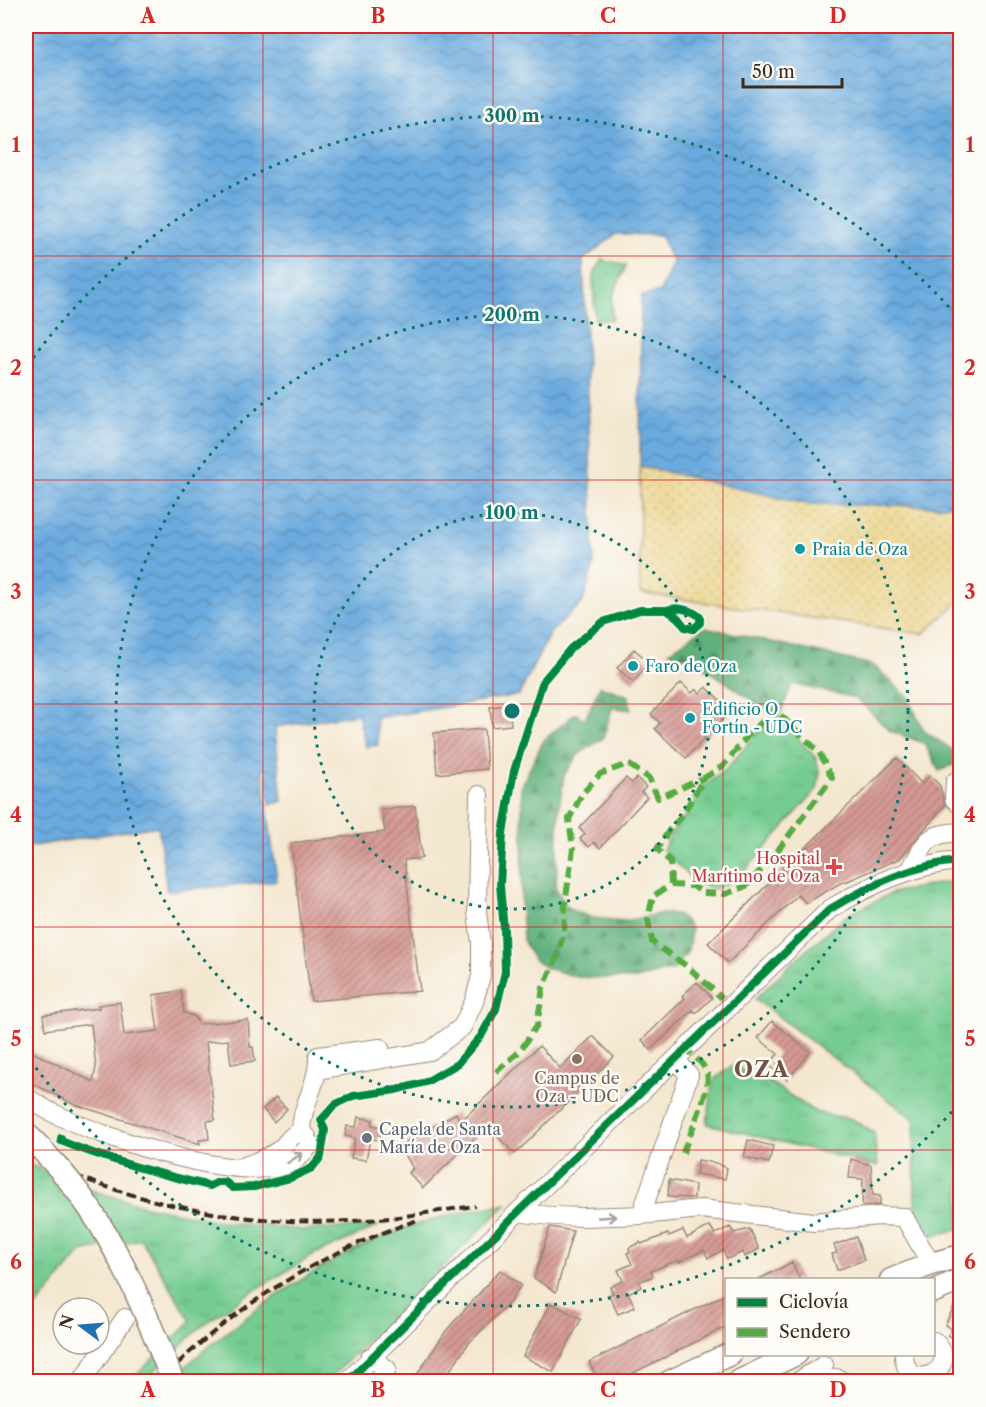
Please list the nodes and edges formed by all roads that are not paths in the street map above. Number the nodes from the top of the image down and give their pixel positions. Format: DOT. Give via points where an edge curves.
graph roads {
  1 [pos="960,778"];
  2 [pos="479,795"];
  3 [pos="960,805"];
  4 [pos="960,832"];
  5 [pos="960,861"];
  6 [pos="910,870"];
  7 [pos="675,1059"];
  8 [pos="26,1097"];
  9 [pos="26,1134"];
  10 [pos="518,1212"];
  11 [pos="641,1215"];
  12 [pos="960,1256"];
  13 [pos="931,1264"];
  14 [pos="896,1278"];
  15 [pos="125,1318"];
  16 [pos="935,1343"];
  17 [pos="726,1356"];
  18 [pos="731,1356"];
  19 [pos="794,1356"];
  20 [pos="798,1356"];
  21 [pos="904,1356"];
  22 [pos="370,1358"];
  23 [pos="828,1370"];
  24 [pos="904,1377"];
  25 [pos="81,1382"];
  26 [pos="173,1382"];
  27 [pos="347,1382"];
  28 [pos="380,1382"];
  29 [pos="669,1382"];
  30 [pos="683,1382"];
  31 [pos="738,1382"];
  32 [pos="797,1382"];
  1 -- 3 [label="street" via="953,791"];
  2 -- 8 [label="street" via="477,912 482,943 481,976 462,1027 430,1051 318,1070 301,1119 300,1132 310,1145 291,1162 265,1169 178,1158 116,1139 57,1115"];
  4 -- 6 [label="street" via="941,833 925,843"];
  5 -- 6 [label="street"];
  6 -- 7 [label="street" via="830,909"];
  7 -- 10 [label="street"];
  7 -- 11 [label="street" via="690,1075"];
  9 -- 26 [label="main road, bridge" via="69,1180 100,1222 126,1270"];
  10 -- 11 [label="street, one-way" via="549,1217"];
  10 -- 22 [label="street"];
  11 -- 13 [label="street" via="701,1209 814,1222 904,1217"];
  12 -- 13 [label="main road"];
  13 -- 14 [label="main road"];
  15 -- 25 [label="street"];
  16 -- 24 [label="street" via="943,1359 938,1370 922,1377"];
  17 -- 29 [label="main road"];
  18 -- 30 [label="main road"];
  19 -- 31 [label="main road"];
  20 -- 23 [label="street"];
  21 -- 24 [label="street"];
  22 -- 27 [label="street"];
  22 -- 28 [label="street" via="387,1370"];
  23 -- 32 [label="street"];
}
